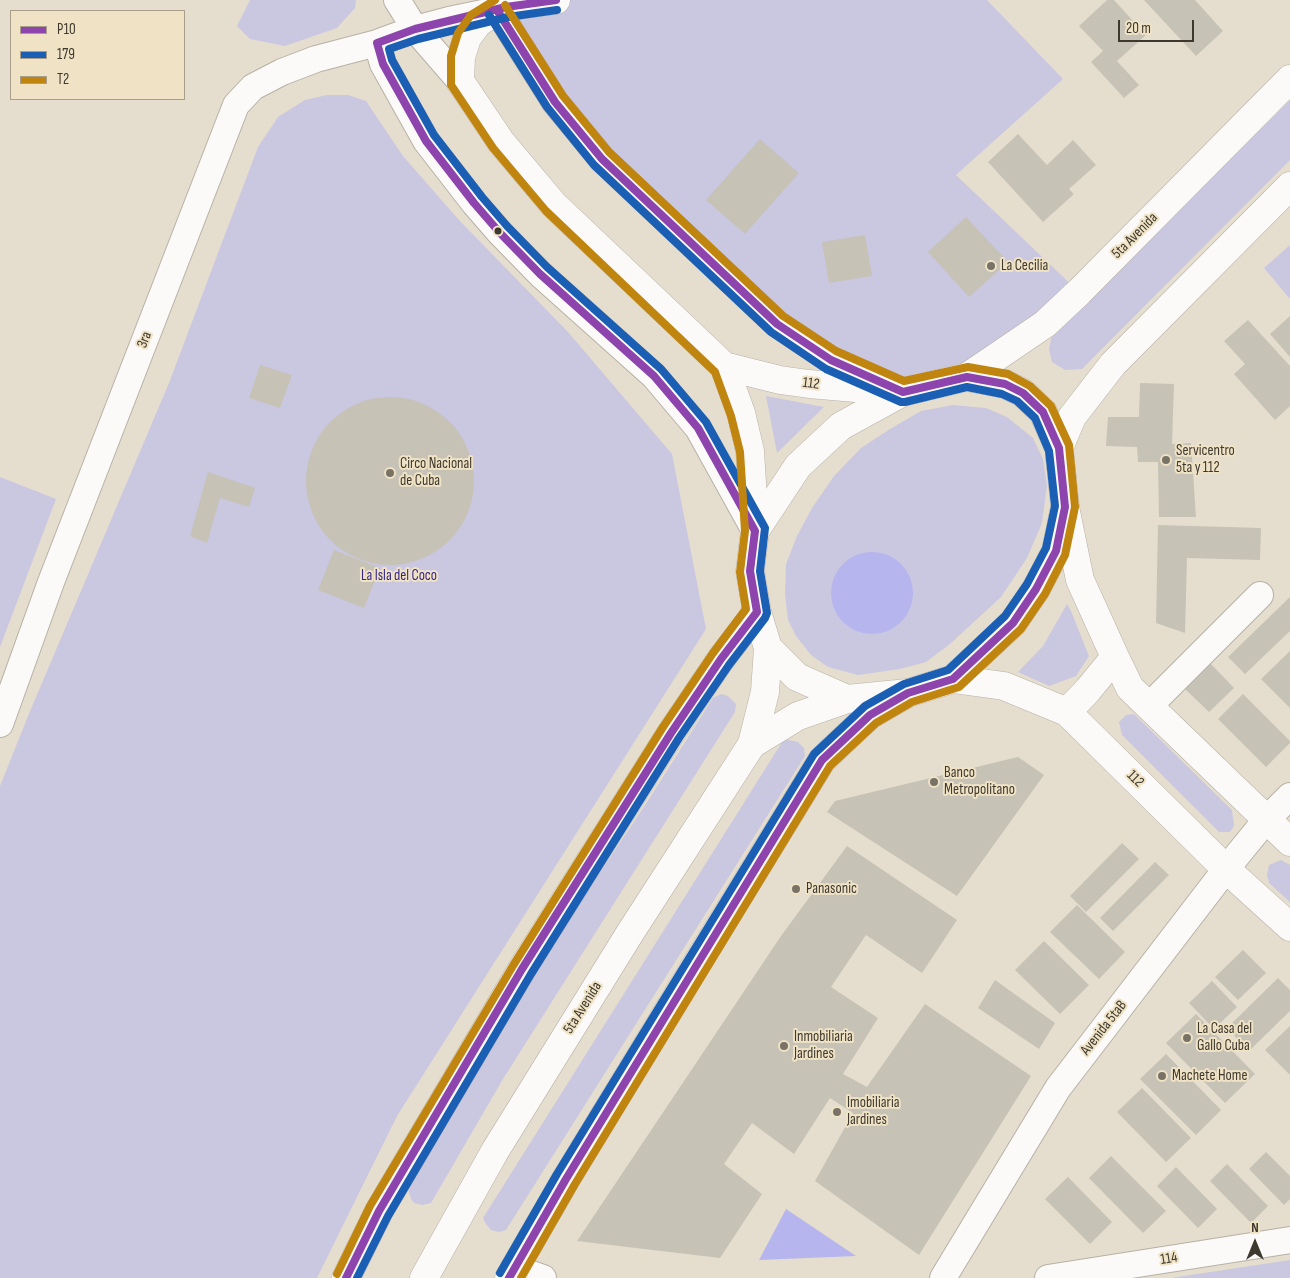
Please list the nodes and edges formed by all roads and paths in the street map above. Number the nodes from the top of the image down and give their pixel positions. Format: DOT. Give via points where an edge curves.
graph roads {
  1 [pos="396,0"];
  2 [pos="556,0"];
  3 [pos="497,10"];
  4 [pos="415,29"];
  5 [pos="377,43"];
  6 [pos="1290,79"];
  7 [pos="460,81"];
  8 [pos="1290,186"];
  9 [pos="724,366"];
  10 [pos="967,377"];
  11 [pos="903,392"];
  12 [pos="1059,448"];
  13 [pos="1064,507"];
  14 [pos="755,531"];
  15 [pos="1260,595"];
  16 [pos="757,612"];
  17 [pos="768,648"];
  18 [pos="1115,657"];
  19 [pos="953,679"];
  20 [pos="908,693"];
  21 [pos="847,699"];
  22 [pos="1149,706"];
  23 [pos="1067,712"];
  24 [pos="0,724"];
  25 [pos="752,744"];
  26 [pos="1290,796"];
  27 [pos="1266,820"];
  28 [pos="1290,842"];
  29 [pos="1226,869"];
  30 [pos="1290,927"];
  31 [pos="1290,1240"];
  32 [pos="512,1273"];
  33 [pos="346,1278"];
  34 [pos="424,1278"];
  35 [pos="543,1278"];
  36 [pos="943,1278"];
  37 [pos="1048,1278"];
  1 -- 4 [label="street, 112"];
  2 -- 3 [label="main road"];
  3 -- 4 [label="street, 3ra"];
  3 -- 7 [label="main road" via="478,23 467,38 461,56"];
  3 -- 11 [label="street, 112" via="555,102 602,159 777,324 831,360"];
  4 -- 5 [label="street, 3ra"];
  4 -- 7 [label="street, 112"];
  5 -- 14 [label="street" via="383,64 426,141 474,203 540,274 647,370 698,428"];
  5 -- 24 [label="street, 3ra" via="316,59 282,72 253,87 236,105 51,582"];
  6 -- 10 [label="main road, 5ta Avenida" via="1045,324"];
  7 -- 9 [label="main road, 112" via="501,142 554,206"];
  8 -- 12 [label="main road, 5ta Avenida" via="1113,364 1072,417"];
  9 -- 11 [label="main road, 112" via="780,380"];
  9 -- 14 [label="main road, 112" via="741,413 750,451"];
  10 -- 11 [label="main road, 5ta Avenida"];
  10 -- 12 [label="main road, 5ta Avenida" via="1006,384 1024,393 1043,412"];
  11 -- 14 [label="main road, 5ta Avenida" via="842,426 798,466"];
  12 -- 13 [label="main road, 5ta Avenida"];
  13 -- 18 [label="main road" via="1080,580"];
  13 -- 19 [label="main road, 5ta Avenida" via="1056,552 1036,589 1012,623"];
  14 -- 16 [label="main road, 5ta Avenida" via="750,571"];
  15 -- 22 [label="street"];
  16 -- 17 [label="main road, 5ta Avenida"];
  16 -- 33 [label="main road" via="671,733 522,969 378,1211"];
  17 -- 21 [label="main road, 5ta Avenida" via="797,677"];
  17 -- 25 [label="main road, 5ta Avenida" via="765,692"];
  18 -- 22 [label="main road" via="1130,688"];
  18 -- 23 [label="main road"];
  19 -- 20 [label="main road, 5ta Avenida"];
  19 -- 23 [label="main road, 112" via="1004,686"];
  20 -- 21 [label="main road, 5ta Avenida"];
  20 -- 32 [label="main road, 5ta Avenida" via="870,715 822,760"];
  21 -- 25 [label="main road, 5ta Avenida" via="798,716"];
  22 -- 27 [label="main road"];
  23 -- 29 [label="main road, 112"];
  25 -- 34 [label="main road, 5ta Avenida" via="495,1151"];
  26 -- 27 [label="street, Avenida 5taB"];
  27 -- 28 [label="main road"];
  27 -- 29 [label="street, Avenida 5taB"];
  29 -- 30 [label="main road, 112"];
  29 -- 36 [label="street, Avenida 5taB" via="1058,1088"];
  31 -- 37 [label="street, 114"];
  32 -- 35 [label="street"];
}
